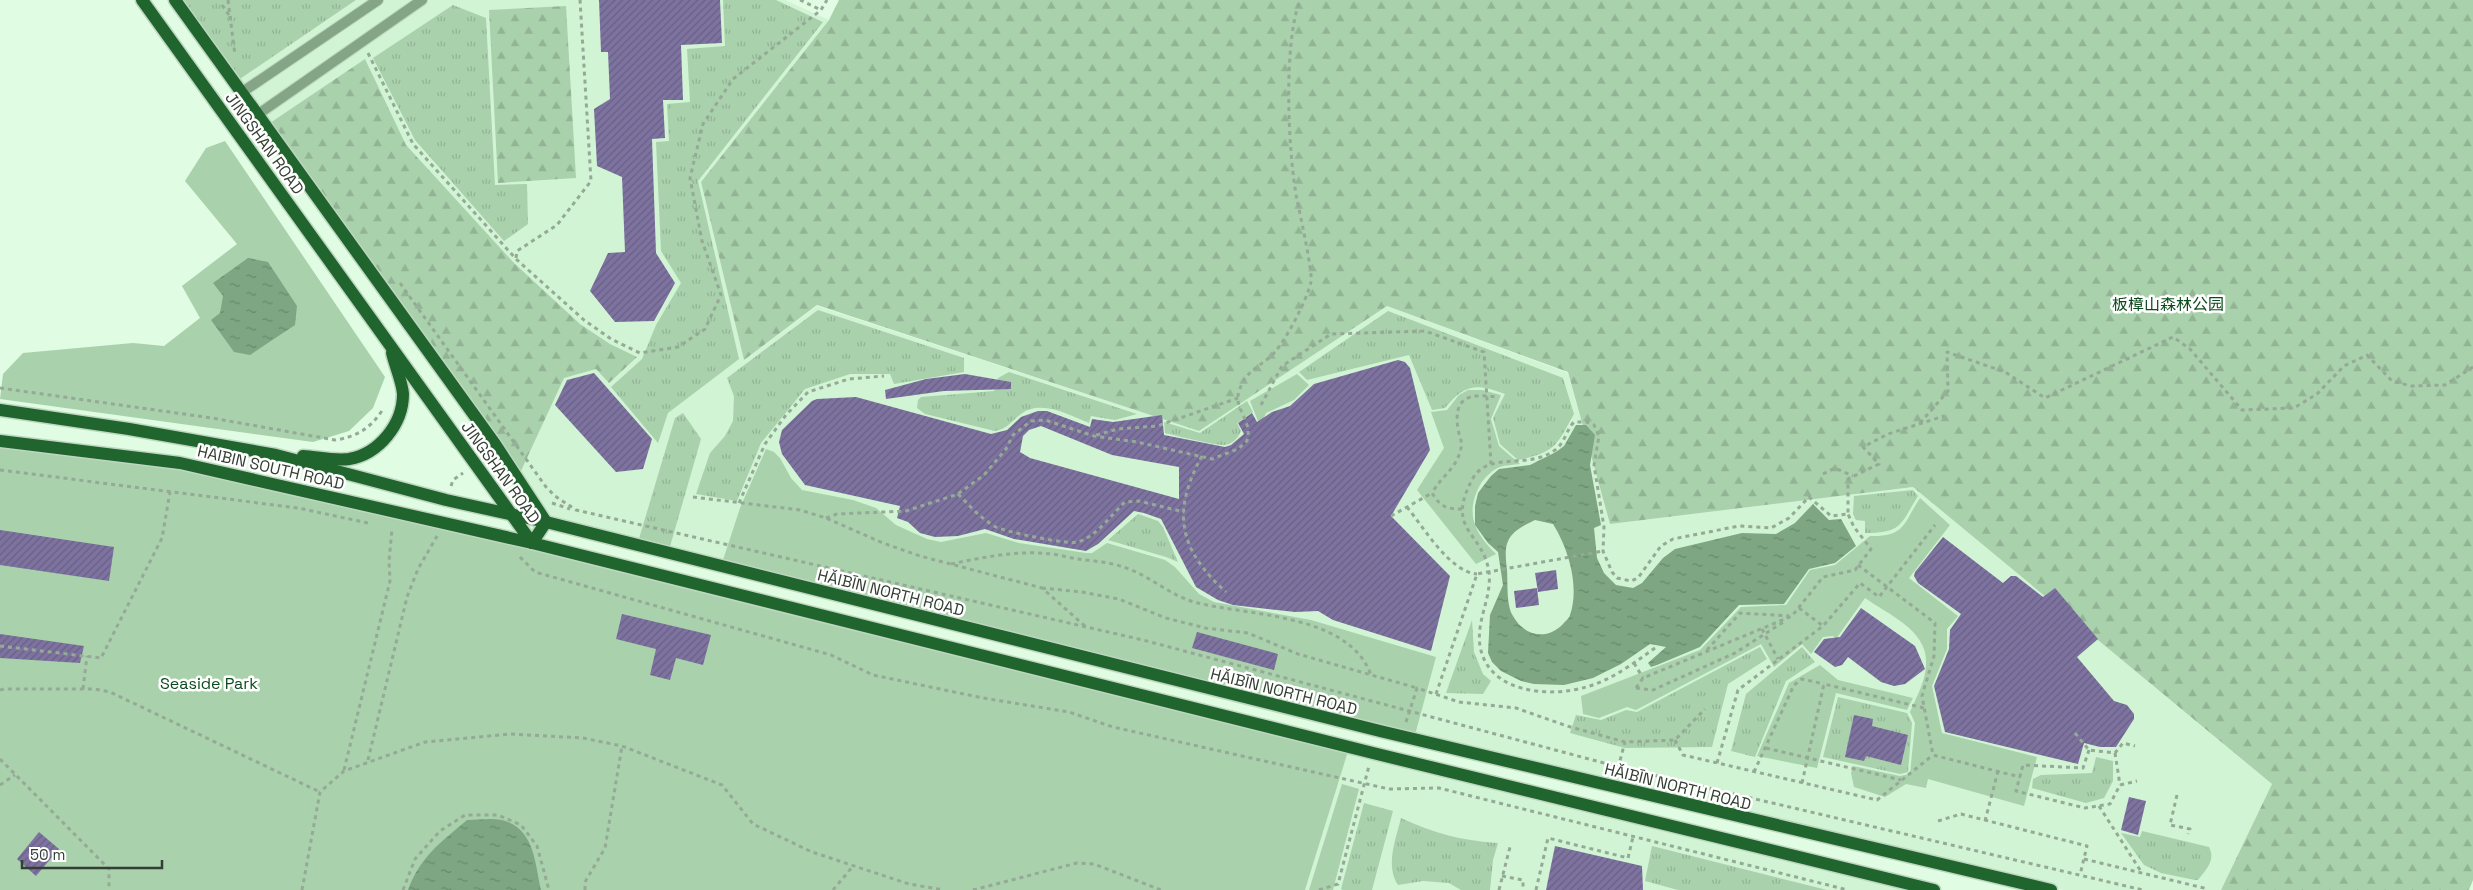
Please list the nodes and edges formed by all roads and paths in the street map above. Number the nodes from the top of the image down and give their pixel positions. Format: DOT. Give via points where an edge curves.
graph roads {
  1 [pos="142,0"];
  2 [pos="175,0"];
  3 [pos="228,0"];
  4 [pos="378,0"];
  5 [pos="422,0"];
  6 [pos="580,0"];
  7 [pos="800,0"];
  8 [pos="827,0"];
  9 [pos="1300,0"];
  10 [pos="222,5"];
  11 [pos="821,10"];
  12 [pos="230,16"];
  13 [pos="363,43"];
  14 [pos="240,62"];
  15 [pos="241,93"];
  16 [pos="257,116"];
  17 [pos="516,259"];
  18 [pos="399,281"];
  19 [pos="389,344"];
  20 [pos="2473,367"];
  21 [pos="884,376"];
  22 [pos="0,388"];
  23 [pos="1486,395"];
  24 [pos="1497,397"];
  25 [pos="1238,398"];
  26 [pos="385,402"];
  27 [pos="1260,405"];
  28 [pos="0,410"];
  29 [pos="1944,416"];
  30 [pos="1920,424"];
  31 [pos="510,433"];
  32 [pos="1094,436"];
  33 [pos="0,441"];
  34 [pos="495,444"];
  35 [pos="276,455"];
  36 [pos="1202,456"];
  37 [pos="474,464"];
  38 [pos="1491,464"];
  39 [pos="0,470"];
  40 [pos="1823,474"];
  41 [pos="1854,477"];
  42 [pos="170,492"];
  43 [pos="1432,493"];
  44 [pos="958,494"];
  45 [pos="693,497"];
  46 [pos="446,500"];
  47 [pos="739,503"];
  48 [pos="1407,507"];
  49 [pos="1462,510"];
  50 [pos="1184,512"];
  51 [pos="1848,514"];
  52 [pos="512,516"];
  53 [pos="1391,516"];
  54 [pos="826,518"];
  55 [pos="546,522"];
  56 [pos="440,523"];
  57 [pos="374,525"];
  58 [pos="1935,525"];
  59 [pos="383,527"];
  60 [pos="392,529"];
  61 [pos="401,531"];
  62 [pos="427,537"];
  63 [pos="436,538"];
  64 [pos="446,541"];
  65 [pos="532,543"];
  66 [pos="1602,551"];
  67 [pos="513,556"];
  68 [pos="951,564"];
  69 [pos="1858,566"];
  70 [pos="1489,572"];
  71 [pos="1477,574"];
  72 [pos="1887,587"];
  73 [pos="1042,588"];
  74 [pos="1226,592"];
  75 [pos="1799,608"];
  76 [pos="1792,616"];
  77 [pos="1823,626"];
  78 [pos="1087,627"];
  79 [pos="1762,629"];
  80 [pos="1764,634"];
  81 [pos="0,646"];
  82 [pos="1655,648"];
  83 [pos="1706,652"];
  84 [pos="87,656"];
  85 [pos="1778,659"];
  86 [pos="1634,664"];
  87 [pos="1371,675"];
  88 [pos="1643,678"];
  89 [pos="1824,684"];
  90 [pos="1416,688"];
  91 [pos="83,689"];
  92 [pos="0,690"];
  93 [pos="1436,694"];
  94 [pos="1705,708"];
  95 [pos="1924,708"];
  96 [pos="1410,710"];
  97 [pos="2075,733"];
  98 [pos="1402,736"];
  99 [pos="1675,740"];
  100 [pos="1624,742"];
  101 [pos="622,746"];
  102 [pos="2135,746"];
  103 [pos="1766,748"];
  104 [pos="2089,750"];
  105 [pos="1373,753"];
  106 [pos="2115,753"];
  107 [pos="1933,755"];
  108 [pos="1807,758"];
  109 [pos="0,759"];
  110 [pos="368,761"];
  111 [pos="1717,763"];
  112 [pos="1619,767"];
  113 [pos="344,771"];
  114 [pos="1998,771"];
  115 [pos="1754,772"];
  116 [pos="15,775"];
  117 [pos="2020,777"];
  118 [pos="1902,780"];
  119 [pos="2137,781"];
  120 [pos="1364,783"];
  121 [pos="1802,783"];
  122 [pos="0,785"];
  123 [pos="2120,785"];
  124 [pos="1614,787"];
  125 [pos="320,792"];
  126 [pos="2178,795"];
  127 [pos="2099,806"];
  128 [pos="1938,821"];
  129 [pos="1985,821"];
  130 [pos="2188,834"];
  131 [pos="1633,837"];
  132 [pos="1510,848"];
  133 [pos="2084,859"];
  134 [pos="854,866"];
  135 [pos="2143,873"];
  136 [pos="2080,875"];
  137 [pos="1502,876"];
  138 [pos="1149,888"];
  139 [pos="2208,889"];
  140 [pos="109,890"];
  141 [pos="302,890"];
  142 [pos="403,890"];
  143 [pos="549,890"];
  144 [pos="585,890"];
  145 [pos="833,890"];
  146 [pos="944,890"];
  147 [pos="974,890"];
  148 [pos="1161,890"];
  149 [pos="1319,890"];
  150 [pos="1499,890"];
  151 [pos="1523,890"];
  152 [pos="1536,890"];
  153 [pos="1848,890"];
  154 [pos="1934,890"];
  155 [pos="2051,890"];
  156 [pos="2143,890"];
  1 -- 19 [label="main road, JINGSHAN ROAD"];
  2 -- 15 [label="main road, JINGSHAN ROAD"];
  3 -- 12 [label="path"];
  4 -- 15 [label="lane"];
  5 -- 13 [label="lane"];
  6 -- 17 [label="path" via="591,181 557,224 517,251"];
  7 -- 11 [label="path"];
  8 -- 11 [label="path"];
  9 -- 25 [label="path" via="1290,55 1292,173 1312,281 1287,336 1269,358 1254,367"];
  10 -- 12 [label="path"];
  11 -- 17 [label="path" via="733,80 703,124 690,178 702,241 721,295 705,329 678,347 640,353 584,320"];
  12 -- 14 [label="path" via="235,55"];
  13 -- 16 [label="lane"];
  13 -- 17 [label="path" via="412,144"];
  15 -- 16 [label="main road, JINGSHAN ROAD"];
  16 -- 34 [label="main road, JINGSHAN ROAD"];
  18 -- 31 [label="path"];
  19 -- 35 [label="main road" via="403,393 399,419 373,450 348,459"];
  19 -- 37 [label="main road, JINGSHAN ROAD"];
  20 -- 30 [label="path" via="2446,385 2412,386 2392,380 2367,355 2344,366 2317,394 2294,408 2242,410 2190,350 2172,337 2045,398 2005,372 1947,352 1948,391"];
  21 -- 47 [label="path" via="849,379 808,392 764,444"];
  22 -- 26 [label="path" via="212,418 335,440 347,438 376,422"];
  23 -- 24 [label="path"];
  23 -- 27 [label="path" via="1484,352 1425,331 1331,334 1282,366"];
  23 -- 38 [label="path"];
  23 -- 43 [label="path" via="1468,396 1460,404 1457,414 1462,446 1448,475"];
  25 -- 32 [label="path" via="1157,426 1118,429"];
  25 -- 36 [label="path" via="1248,423 1247,441 1238,449 1212,458"];
  28 -- 35 [label="main road, HAIBIN SOUTH ROAD"];
  29 -- 30 [label="path"];
  30 -- 41 [label="path" via="1888,434 1863,447 1879,464"];
  31 -- 34 [label="path"];
  31 -- 78 [label="path" via="546,487 576,510"];
  32 -- 36 [label="path"];
  32 -- 44 [label="path" via="1045,420 1031,421 1013,435 1006,449 984,475"];
  33 -- 56 [label="main road, HAIBIN SOUTH ROAD" via="180,463"];
  34 -- 55 [label="main road, JINGSHAN ROAD"];
  35 -- 46 [label="main road, HAIBIN SOUTH ROAD"];
  36 -- 50 [label="path" via="1188,490"];
  37 -- 46 [label="path" via="453,480"];
  37 -- 52 [label="main road, JINGSHAN ROAD"];
  38 -- 49 [label="path" via="1474,476"];
  38 -- 66 [label="path" via="1526,462 1542,457 1556,450 1574,422 1594,425 1599,436 1594,465 1604,526"];
  39 -- 42 [label="path"];
  40 -- 41 [label="path" via="1835,468"];
  41 -- 51 [label="path" via="1848,479"];
  42 -- 57 [label="path" via="298,508"];
  42 -- 84 [label="path" via="162,538 101,658"];
  43 -- 48 [label="path"];
  43 -- 49 [label="path" via="1441,506"];
  44 -- 50 [label="path" via="974,512 998,528 1066,543 1079,542 1090,535 1125,502"];
  44 -- 54 [label="path" via="906,512 837,514"];
  45 -- 47 [label="path"];
  46 -- 52 [label="main road, HAIBIN SOUTH ROAD"];
  47 -- 54 [label="path" via="800,510"];
  48 -- 53 [label="path"];
  48 -- 71 [label="path" via="1454,564 1468,574"];
  49 -- 70 [label="path" via="1464,524 1482,550"];
  50 -- 74 [label="path" via="1182,519 1189,548 1212,580"];
  51 -- 66 [label="path" via="1831,516 1809,498 1789,518 1771,528 1739,526 1673,539 1661,546 1638,578 1631,582 1617,578"];
  51 -- 69 [label="path" via="1871,549"];
  52 -- 55 [label="main road, HǍIBĪN NORTH ROAD"];
  52 -- 65 [label="main road, JINGSHAN ROAD"];
  54 -- 68 [label="path" via="883,543"];
  55 -- 65 [label="main road, JINGSHAN ROAD"];
  55 -- 98 [label="main road, HǍIBĪN NORTH ROAD"];
  56 -- 63 [label="path"];
  56 -- 65 [label="main road, HAIBIN SOUTH ROAD"];
  58 -- 72 [label="path"];
  59 -- 60 [label="path"];
  60 -- 61 [label="path"];
  60 -- 113 [label="path" via="388,561 390,581"];
  62 -- 63 [label="path"];
  63 -- 64 [label="path"];
  63 -- 110 [label="path" via="407,597"];
  65 -- 105 [label="main road"];
  66 -- 70 [label="path"];
  67 -- 120 [label="path" via="523,558 535,572 831,655 873,675 1069,712 1113,727"];
  68 -- 73 [label="path"];
  68 -- 87 [label="path" via="999,554 1022,553 1052,554 1124,567 1195,602 1321,629 1357,651 1366,661"];
  69 -- 72 [label="path"];
  69 -- 75 [label="path" via="1854,570 1823,577"];
  70 -- 71 [label="path"];
  70 -- 86 [label="path" via="1489,593 1479,630 1483,658 1496,675 1526,690 1568,691 1599,683"];
  71 -- 93 [label="path"];
  72 -- 77 [label="path" via="1879,597 1860,583"];
  72 -- 95 [label="path" via="1935,623 1934,656 1922,696"];
  73 -- 78 [label="path"];
  73 -- 87 [label="path" via="1119,599 1166,618 1205,628 1248,633 1298,654"];
  75 -- 76 [label="path"];
  75 -- 77 [label="path"];
  76 -- 79 [label="path"];
  76 -- 80 [label="path"];
  76 -- 83 [label="path" via="1740,613"];
  77 -- 85 [label="path"];
  78 -- 96 [label="path"];
  79 -- 80 [label="path"];
  79 -- 83 [label="path"];
  80 -- 85 [label="path"];
  80 -- 88 [label="path" via="1735,653 1653,690 1636,688"];
  81 -- 84 [label="path"];
  82 -- 86 [label="path"];
  83 -- 88 [label="path"];
  84 -- 91 [label="path"];
  85 -- 111 [label="path" via="1738,690"];
  86 -- 88 [label="path"];
  87 -- 90 [label="path"];
  89 -- 95 [label="path"];
  89 -- 103 [label="path" via="1802,679 1794,685"];
  89 -- 108 [label="path"];
  90 -- 93 [label="path"];
  90 -- 96 [label="path"];
  91 -- 92 [label="path"];
  91 -- 125 [label="path" via="110,692"];
  93 -- 100 [label="path" via="1459,702 1516,708"];
  94 -- 99 [label="path"];
  95 -- 107 [label="path"];
  96 -- 98 [label="path"];
  96 -- 112 [label="path"];
  97 -- 104 [label="path"];
  98 -- 124 [label="main road, HǍIBĪN NORTH ROAD"];
  99 -- 100 [label="path"];
  99 -- 111 [label="path" via="1683,755"];
  100 -- 112 [label="path"];
  101 -- 110 [label="path" via="583,738 510,734 425,742"];
  101 -- 134 [label="path" via="722,785 753,824 812,852"];
  101 -- 144 [label="path" via="605,848 585,882"];
  102 -- 106 [label="path" via="2123,743"];
  103 -- 108 [label="path"];
  103 -- 115 [label="path"];
  104 -- 106 [label="path"];
  104 -- 117 [label="path" via="2083,768 2023,765"];
  105 -- 120 [label="path"];
  105 -- 154 [label="main road"];
  106 -- 123 [label="path"];
  107 -- 114 [label="path"];
  107 -- 118 [label="path"];
  108 -- 118 [label="path"];
  108 -- 121 [label="path"];
  109 -- 116 [label="path"];
  110 -- 113 [label="path"];
  111 -- 115 [label="path"];
  112 -- 124 [label="path"];
  112 -- 136 [label="path"];
  113 -- 125 [label="path"];
  114 -- 117 [label="path"];
  114 -- 129 [label="path"];
  115 -- 121 [label="path"];
  116 -- 122 [label="path"];
  116 -- 140 [label="path" via="109,870"];
  117 -- 127 [label="path" via="2016,791 2085,808"];
  118 -- 121 [label="path" via="1878,800"];
  119 -- 123 [label="path"];
  120 -- 131 [label="path" via="1390,789 1439,788"];
  120 -- 149 [label="path" via="1338,884"];
  123 -- 127 [label="path" via="2110,804"];
  124 -- 155 [label="main road, HǍIBĪN NORTH ROAD"];
  125 -- 141 [label="path"];
  126 -- 130 [label="path" via="2170,825 2190,829"];
  127 -- 135 [label="path"];
  128 -- 129 [label="path" via="1961,814"];
  129 -- 133 [label="path" via="2087,846"];
  131 -- 152 [label="path" via="1628,858 1548,838"];
  131 -- 153 [label="path"];
  132 -- 137 [label="path"];
  133 -- 135 [label="path"];
  133 -- 136 [label="path"];
  134 -- 145 [label="path"];
  134 -- 146 [label="path" via="909,884"];
  135 -- 139 [label="path"];
  136 -- 156 [label="path"];
  137 -- 150 [label="path"];
  137 -- 151 [label="path" via="1523,880"];
  138 -- 147 [label="path" via="1094,864 1077,863"];
  138 -- 148 [label="path"];
  142 -- 143 [label="path" via="416,859 440,831 465,815 498,815 521,825 536,846"];
}
